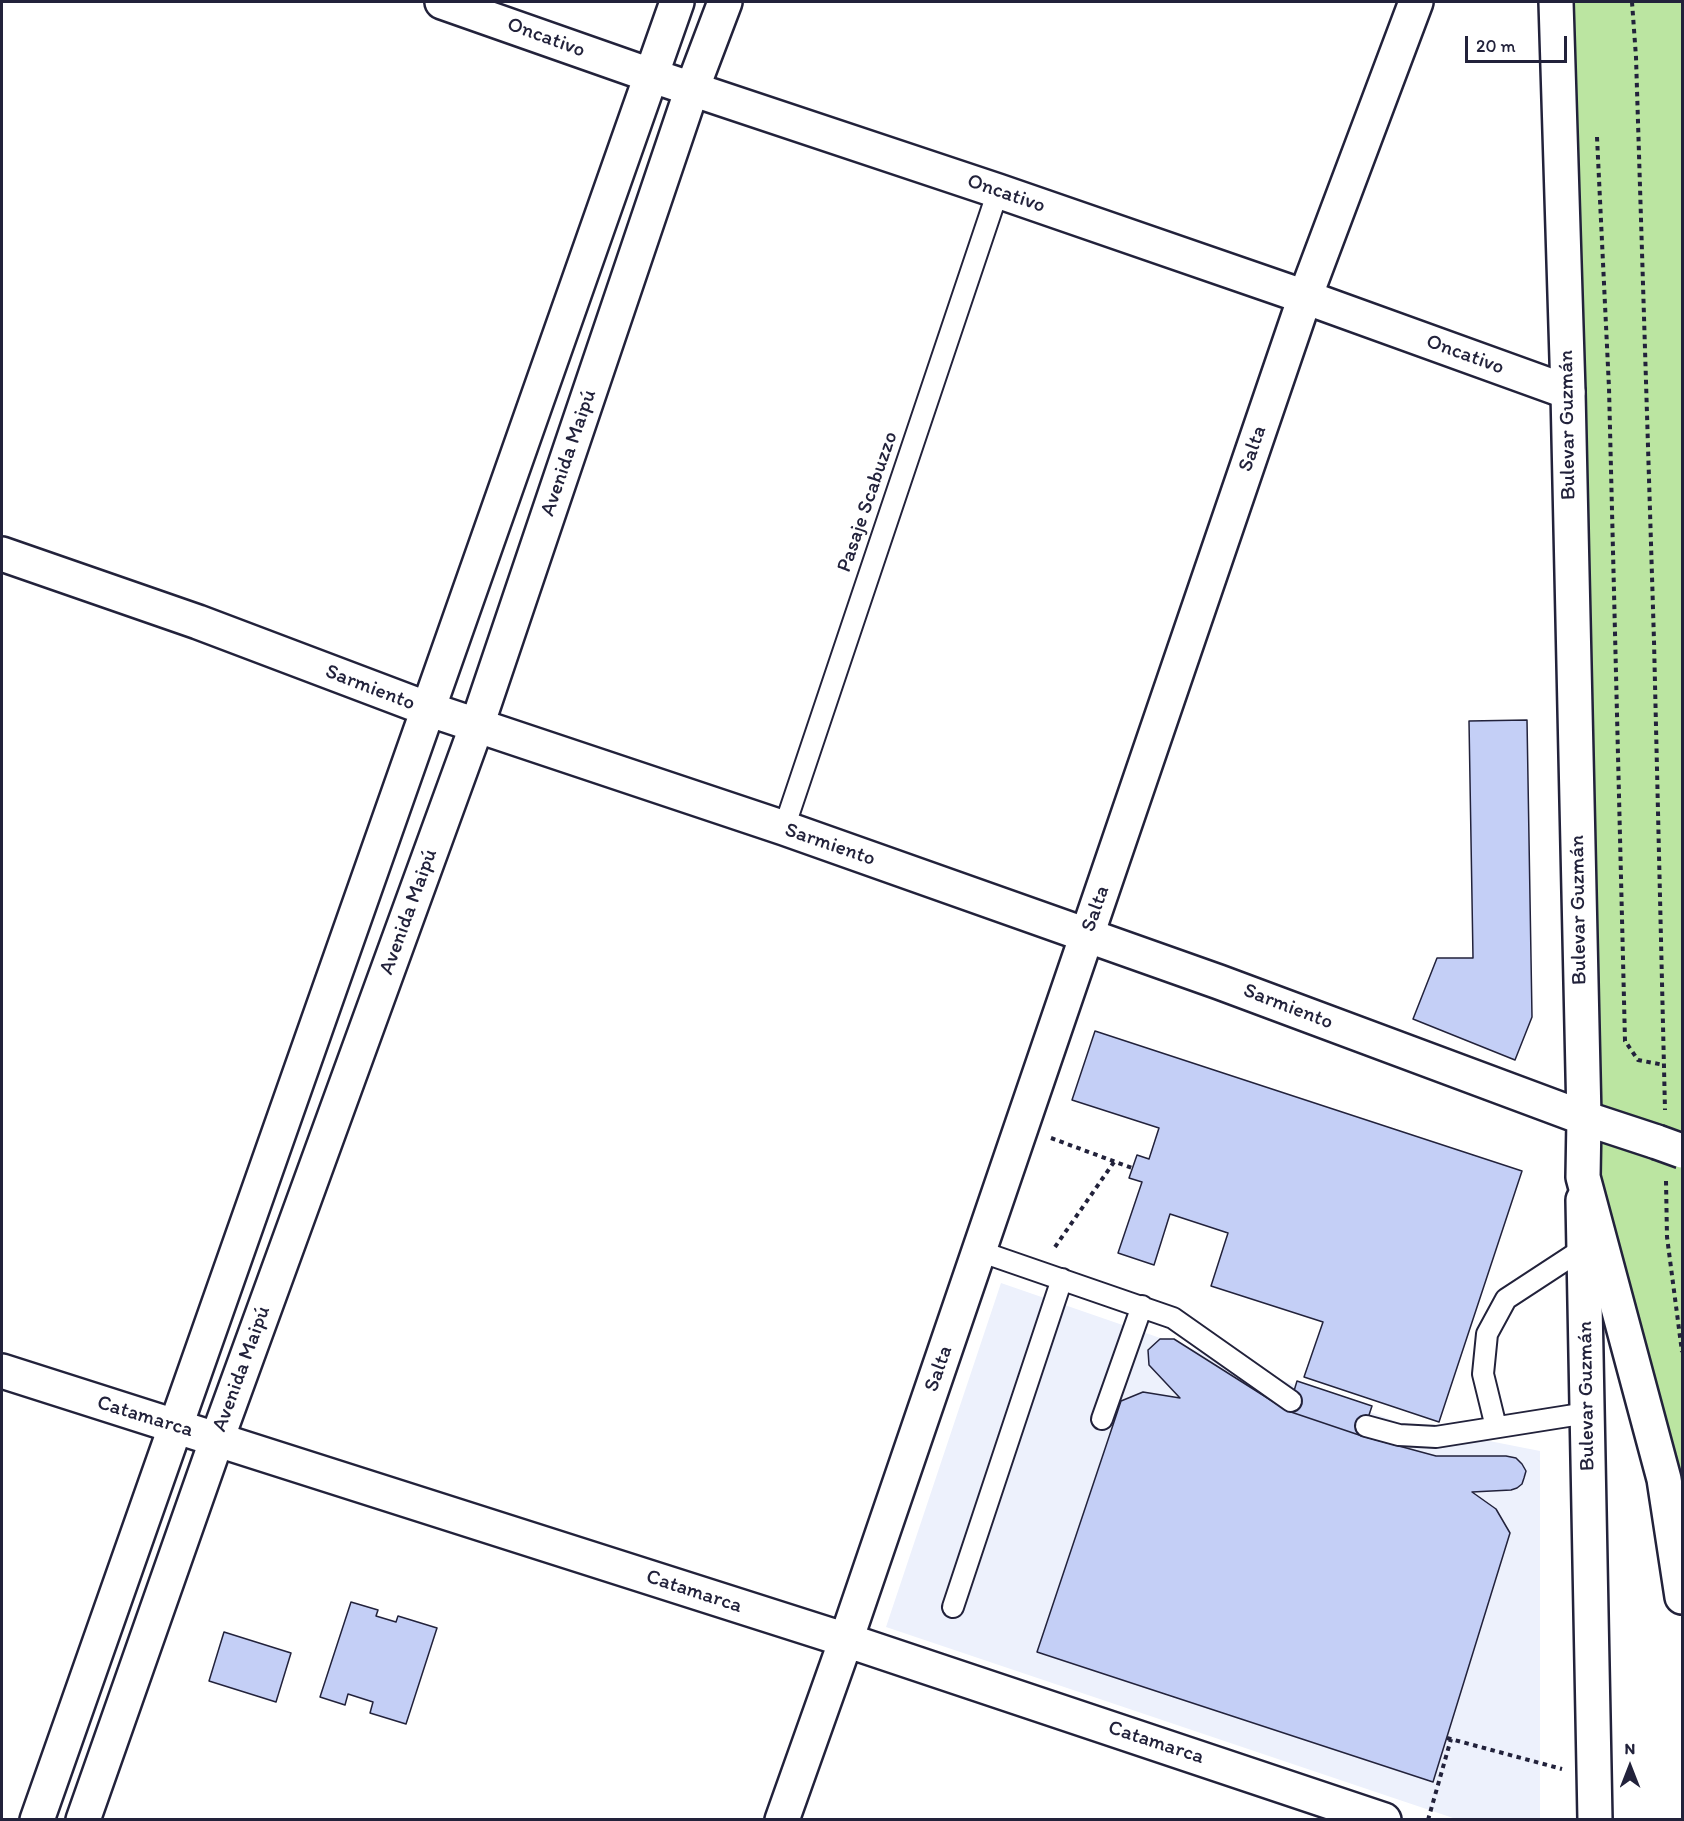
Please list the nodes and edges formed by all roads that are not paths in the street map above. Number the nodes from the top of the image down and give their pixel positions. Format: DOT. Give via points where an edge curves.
graph roads {
  1 [pos="442,2"];
  2 [pos="677,2"];
  3 [pos="725,2"];
  4 [pos="1416,2"];
  5 [pos="1556,2"];
  6 [pos="650,75"];
  7 [pos="692,89"];
  8 [pos="998,191"];
  9 [pos="1305,297"];
  10 [pos="1568,392"];
  11 [pos="2,554"];
  12 [pos="428,710"];
  13 [pos="477,725"];
  14 [pos="784,828"];
  15 [pos="1087,935"];
  16 [pos="1584,1118"];
  17 [pos="1670,1147"];
  18 [pos="1583,1177"];
  19 [pos="1584,1248"];
  20 [pos="979,1251"];
  21 [pos="1062,1279"];
  22 [pos="1143,1306"];
  23 [pos="2,1371"];
  24 [pos="1291,1401"];
  25 [pos="1587,1413"];
  26 [pos="1102,1419"];
  27 [pos="1366,1426"];
  28 [pos="175,1427"];
  29 [pos="1496,1427"];
  30 [pos="217,1439"];
  31 [pos="1683,1597"];
  32 [pos="952,1607"];
  33 [pos="846,1640"];
  34 [pos="37,1820"];
  35 [pos="83,1820"];
  36 [pos="782,1820"];
  37 [pos="1384,1820"];
  38 [pos="1595,1820"];
  1 -- 6 [label="main road, Oncativo"];
  2 -- 6 [label="main road, Avenida Maipú"];
  3 -- 7 [label="main road, Avenida Maipú"];
  4 -- 9 [label="main road, Salta"];
  5 -- 10 [label="main road, Bulevar Guzmán"];
  6 -- 7 [label="main road, Oncativo"];
  6 -- 12 [label="main road, Avenida Maipú"];
  7 -- 8 [label="main road, Oncativo"];
  7 -- 13 [label="main road, Avenida Maipú"];
  8 -- 9 [label="main road, Oncativo"];
  8 -- 14 [label="lane, Pasaje Scabuzzo"];
  9 -- 10 [label="main road, Oncativo"];
  9 -- 15 [label="main road, Salta"];
  10 -- 16 [label="main road, Bulevar Guzmán"];
  11 -- 12 [label="main road, Sarmiento" via="198,622"];
  12 -- 13 [label="main road, Sarmiento"];
  12 -- 28 [label="main road, Avenida Maipú"];
  13 -- 14 [label="main road, Sarmiento"];
  13 -- 30 [label="main road, Avenida Maipú"];
  14 -- 15 [label="main road, Sarmiento"];
  15 -- 16 [label="main road, Sarmiento"];
  15 -- 20 [label="main road, Salta"];
  16 -- 17 [label="main road, Sarmiento"];
  16 -- 18 [label="main road, Bulevar Guzmán"];
  18 -- 19 [label="main road, Bulevar Guzmán"];
  18 -- 31 [label="main road" via="1664,1479"];
  19 -- 25 [label="main road, Bulevar Guzmán"];
  19 -- 29 [label="lane" via="1506,1299 1487,1334 1483,1374"];
  20 -- 21 [label="lane"];
  20 -- 33 [label="main road, Salta"];
  21 -- 22 [label="lane"];
  21 -- 32 [label="lane"];
  22 -- 24 [label="lane" via="1173,1318"];
  22 -- 26 [label="lane"];
  23 -- 28 [label="main road, Catamarca"];
  25 -- 29 [label="lane"];
  25 -- 38 [label="main road, Bulevar Guzmán"];
  27 -- 29 [label="lane" via="1399,1435 1436,1437"];
  28 -- 30 [label="main road, Catamarca"];
  28 -- 34 [label="main road, Avenida Maipú"];
  30 -- 33 [label="main road, Catamarca"];
  30 -- 35 [label="main road, Avenida Maipú"];
  33 -- 36 [label="main road, Salta"];
  33 -- 37 [label="main road, Catamarca"];
}
